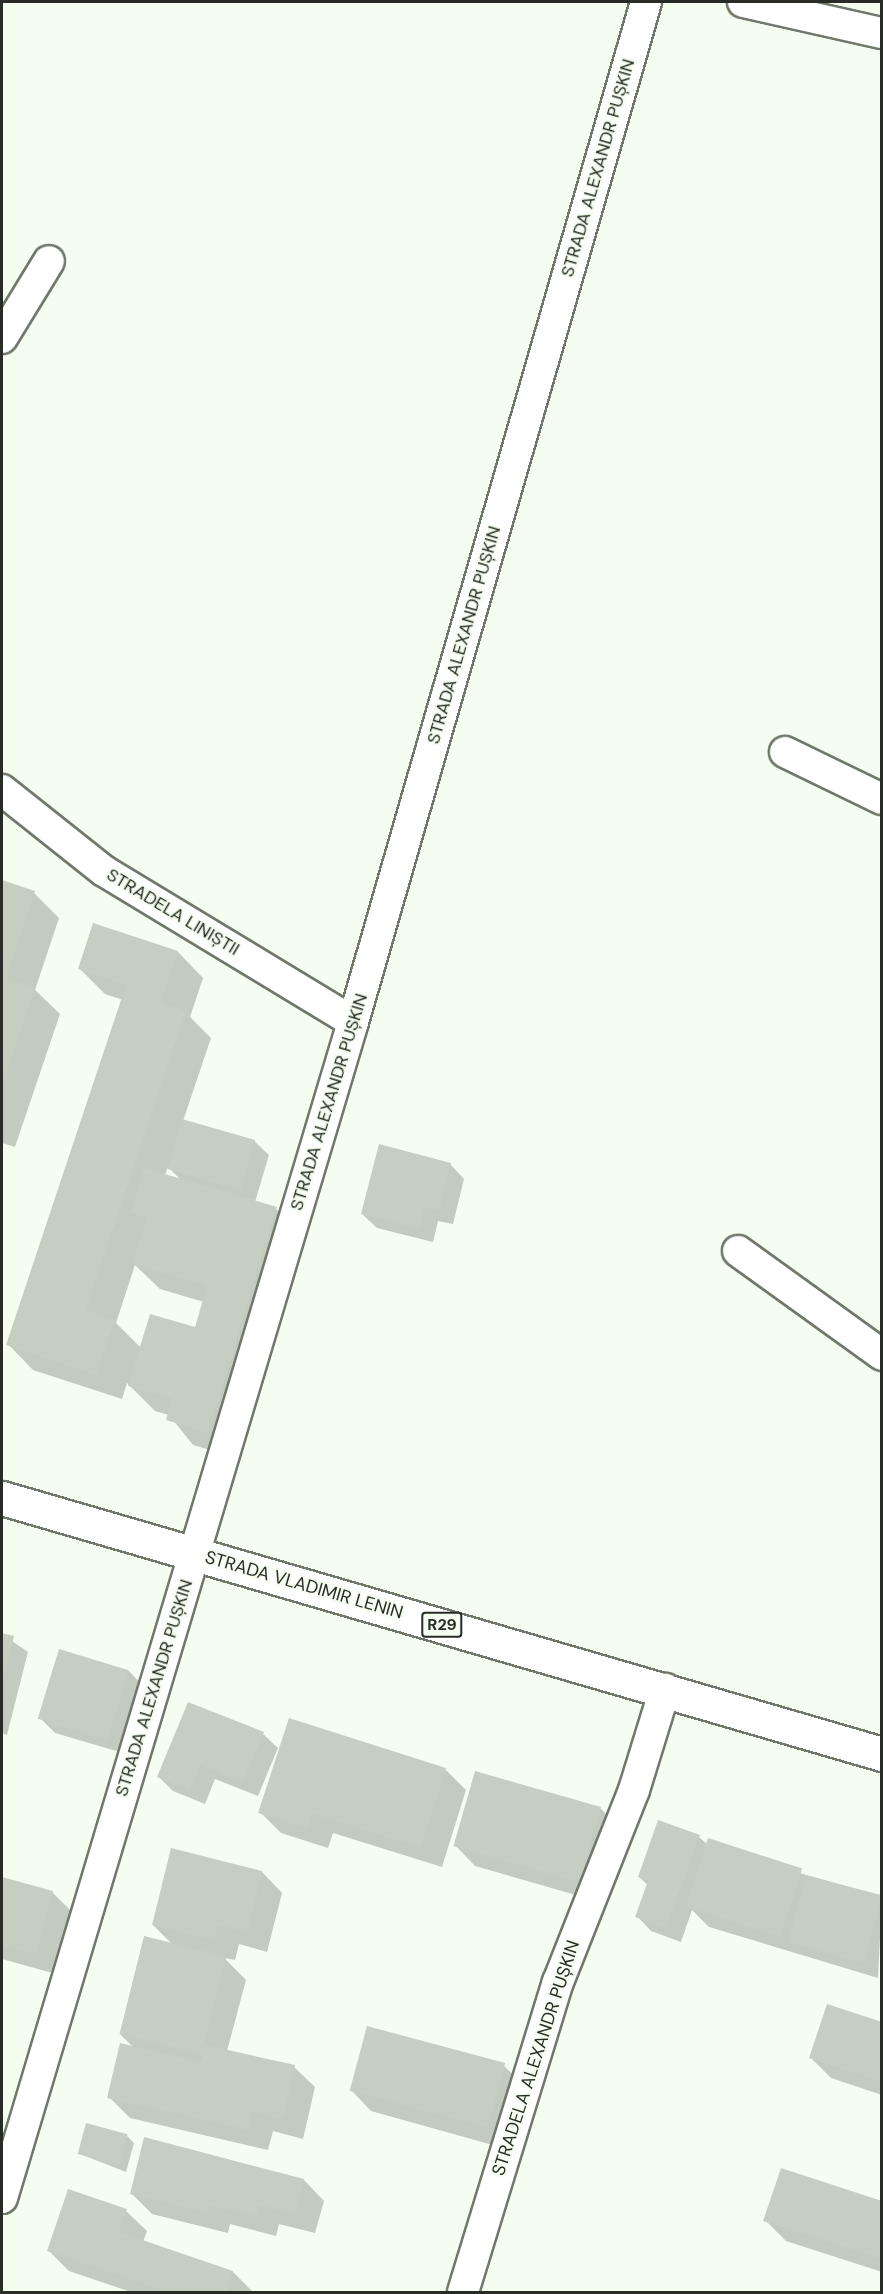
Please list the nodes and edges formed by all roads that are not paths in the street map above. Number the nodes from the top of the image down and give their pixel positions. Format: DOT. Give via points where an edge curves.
graph roads {
  1 [pos="646,2"];
  2 [pos="743,2"];
  3 [pos="882,33"];
  4 [pos="50,261"];
  5 [pos="2,338"];
  6 [pos="785,752"];
  7 [pos="2,790"];
  8 [pos="880,796"];
  9 [pos="353,1022"];
  10 [pos="738,1251"];
  11 [pos="882,1355"];
  12 [pos="2,1498"];
  13 [pos="194,1553"];
  14 [pos="664,1689"];
  15 [pos="878,1747"];
  16 [pos="2,2198"];
  17 [pos="463,2292"];
  1 -- 9 [label="street, STRADA ALEXANDR PUȘKIN"];
  2 -- 3 [label="street"];
  4 -- 5 [label="street"];
  6 -- 8 [label="street"];
  7 -- 9 [label="street, STRADELA LINIȘTII" via="104,871"];
  9 -- 13 [label="street, STRADA ALEXANDR PUȘKIN"];
  10 -- 11 [label="street"];
  12 -- 13 [label="main road, STRADA VLADIMIR LENIN / R29"];
  13 -- 14 [label="main road, STRADA VLADIMIR LENIN / R29"];
  13 -- 16 [label="street, STRADA ALEXANDR PUȘKIN"];
  14 -- 15 [label="main road, STRADA VLADIMIR LENIN / R29"];
  14 -- 17 [label="street, STRADELA ALEXANDR PUȘKIN" via="634,1790 558,1982"];
}
